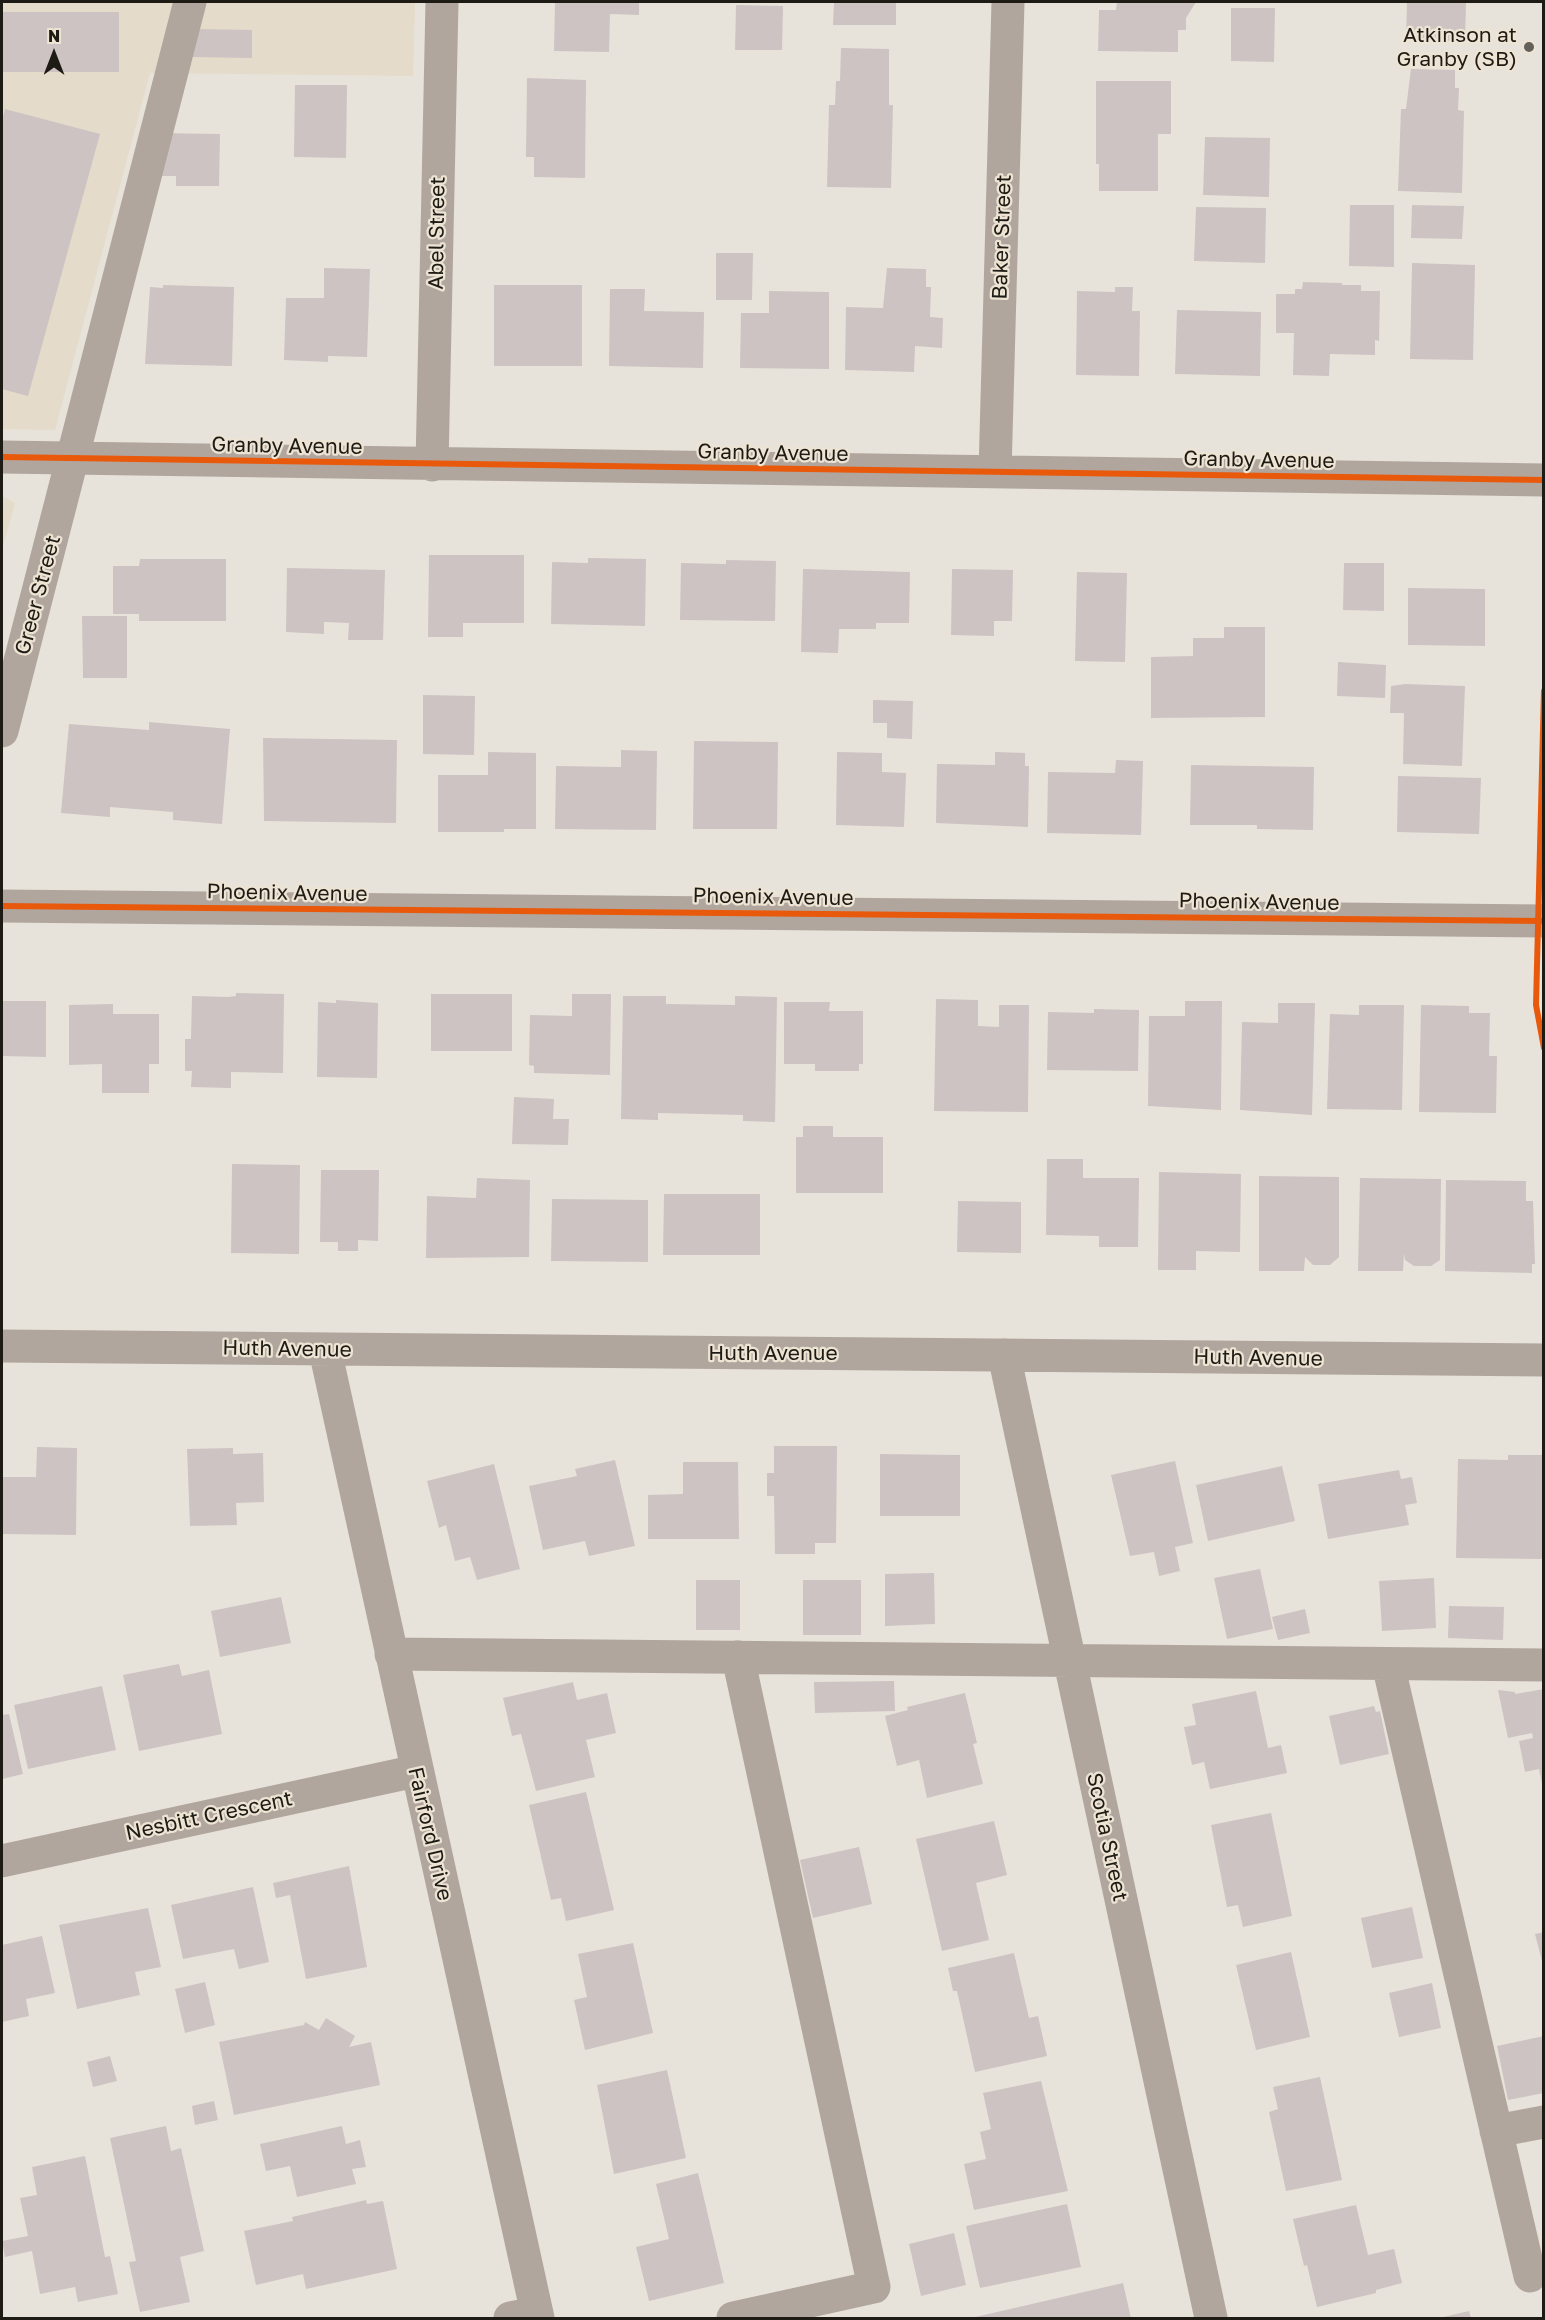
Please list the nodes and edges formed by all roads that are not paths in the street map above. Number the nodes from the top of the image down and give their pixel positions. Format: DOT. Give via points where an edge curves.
graph roads {
  1 [pos="190,2"];
  2 [pos="442,2"];
  3 [pos="1008,2"];
  4 [pos="2,458"];
  5 [pos="74,458"];
  6 [pos="432,465"];
  7 [pos="995,472"];
  8 [pos="1544,480"];
  9 [pos="2,731"];
  10 [pos="2,906"];
  11 [pos="1544,921"];
  12 [pos="2,1347"];
  13 [pos="325,1350"];
  14 [pos="1004,1355"];
  15 [pos="1544,1360"];
  16 [pos="391,1654"];
  17 [pos="738,1657"];
  18 [pos="1069,1660"];
  19 [pos="1388,1664"];
  20 [pos="1544,1665"];
  21 [pos="416,1771"];
  22 [pos="2,1861"];
  23 [pos="1544,2122"];
  24 [pos="1496,2132"];
  25 [pos="1530,2276"];
  26 [pos="528,2317"];
  27 [pos="733,2319"];
  28 [pos="1211,2319"];
  1 -- 5 [label="street, Greer Street" via="84,406"];
  2 -- 6 [label="street, Abel Street"];
  3 -- 7 [label="street, Baker Street"];
  4 -- 5 [label="street, Granby Avenue"];
  5 -- 6 [label="street, Granby Avenue"];
  5 -- 9 [label="street, Greer Street"];
  6 -- 7 [label="street, Granby Avenue"];
  7 -- 8 [label="street, Granby Avenue"];
  10 -- 11 [label="street, Phoenix Avenue"];
  12 -- 13 [label="street, Huth Avenue"];
  13 -- 14 [label="street, Huth Avenue"];
  13 -- 16 [label="street, Fairford Drive"];
  14 -- 15 [label="street, Huth Avenue"];
  14 -- 18 [label="street, Scotia Street"];
  16 -- 17 [label="street"];
  16 -- 21 [label="street, Fairford Drive"];
  17 -- 18 [label="street"];
  17 -- 27 [label="street" via="874,2288"];
  18 -- 19 [label="street"];
  18 -- 28 [label="street, Scotia Street"];
  19 -- 20 [label="street"];
  19 -- 24 [label="street"];
  21 -- 22 [label="street, Nesbitt Crescent"];
  21 -- 26 [label="street, Fairford Drive"];
  23 -- 24 [label="street"];
  24 -- 25 [label="street"];
}
